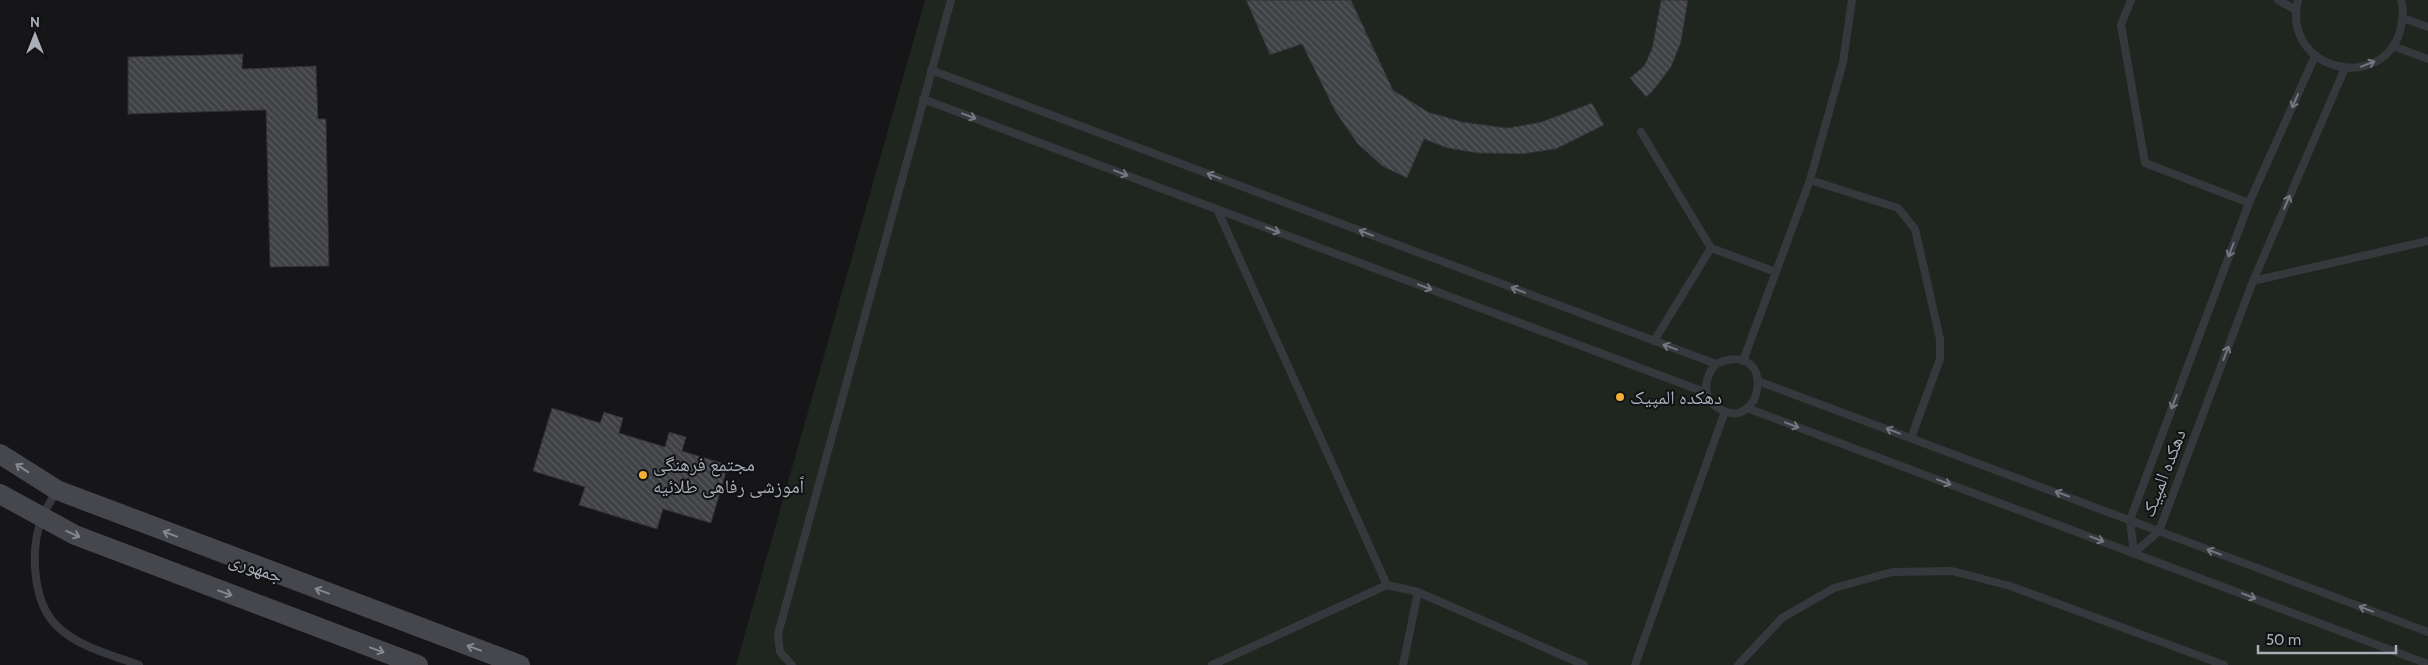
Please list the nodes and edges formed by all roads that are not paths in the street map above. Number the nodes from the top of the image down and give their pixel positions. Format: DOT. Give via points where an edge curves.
graph roads {
  1 [pos="951,0"];
  2 [pos="1852,0"];
  3 [pos="2130,0"];
  4 [pos="2278,0"];
  5 [pos="2298,0"];
  6 [pos="2401,0"];
  7 [pos="2296,10"];
  8 [pos="2403,18"];
  9 [pos="2428,27"];
  10 [pos="2393,46"];
  11 [pos="2315,56"];
  12 [pos="2428,59"];
  13 [pos="2345,68"];
  14 [pos="931,70"];
  15 [pos="923,99"];
  16 [pos="1641,132"];
  17 [pos="1810,180"];
  18 [pos="2249,203"];
  19 [pos="1217,209"];
  20 [pos="2428,241"];
  21 [pos="1711,248"];
  22 [pos="1776,272"];
  23 [pos="2253,281"];
  24 [pos="1654,342"];
  25 [pos="1743,361"];
  26 [pos="1716,364"];
  27 [pos="1758,381"];
  28 [pos="1706,393"];
  29 [pos="1747,408"];
  30 [pos="1725,411"];
  31 [pos="1911,438"];
  32 [pos="0,454"];
  33 [pos="57,490"];
  34 [pos="0,494"];
  35 [pos="42,519"];
  36 [pos="2130,520"];
  37 [pos="2159,531"];
  38 [pos="2134,553"];
  39 [pos="1387,585"];
  40 [pos="1418,592"];
  41 [pos="2428,632"];
  42 [pos="2428,664"];
  43 [pos="139,665"];
  44 [pos="418,665"];
  45 [pos="520,665"];
  46 [pos="792,665"];
  47 [pos="1212,665"];
  48 [pos="1403,665"];
  49 [pos="1584,665"];
  50 [pos="1636,665"];
  51 [pos="1738,665"];
  52 [pos="2224,665"];
  1 -- 14 [label="lane"];
  2 -- 17 [label="lane" via="1843,62"];
  3 -- 18 [label="lane" via="2121,25 2145,163"];
  4 -- 7 [label="lane"];
  5 -- 7 [label="lane"];
  6 -- 8 [label="lane"];
  7 -- 11 [label="lane" via="2300,36"];
  8 -- 9 [label="lane"];
  8 -- 10 [label="lane" via="2400,35"];
  10 -- 12 [label="lane"];
  13 -- 10 [label="lane, one-way" via="2371,64"];
  11 -- 13 [label="lane" via="2330,65"];
  11 -- 18 [label="lane, دهکده المپیک, one-way"];
  23 -- 13 [label="lane, دهکده المپیک, one-way"];
  14 -- 15 [label="lane"];
  24 -- 14 [label="lane, one-way"];
  15 -- 19 [label="lane, one-way"];
  15 -- 46 [label="lane" via="778,634 780,652"];
  16 -- 21 [label="lane"];
  17 -- 22 [label="lane"];
  17 -- 31 [label="lane" via="1898,208 1915,229 1940,339 1940,359"];
  18 -- 36 [label="lane, دهکده المپیک, one-way"];
  19 -- 28 [label="lane, one-way"];
  19 -- 39 [label="lane"];
  20 -- 23 [label="lane"];
  21 -- 22 [label="lane"];
  21 -- 24 [label="lane"];
  22 -- 25 [label="lane"];
  37 -- 23 [label="lane, دهکده المپیک, one-way"];
  26 -- 24 [label="lane, one-way"];
  25 -- 26 [label="lane" via="1728,359"];
  25 -- 27 [label="lane" via="1755,371"];
  26 -- 28 [label="lane" via="1706,380"];
  27 -- 29 [label="lane" via="1758,391"];
  31 -- 27 [label="lane, one-way"];
  28 -- 30 [label="lane" via="1717,407"];
  29 -- 30 [label="lane" via="1737,412"];
  29 -- 38 [label="lane, one-way"];
  30 -- 50 [label="lane"];
  36 -- 31 [label="lane, one-way"];
  33 -- 32 [label="main road, جمهوری, one-way"];
  33 -- 35 [label="lane"];
  45 -- 33 [label="main road, جمهوری, one-way"];
  34 -- 35 [label="main road, جمهوری"];
  35 -- 43 [label="lane" via="35,580 41,603 56,626 79,642"];
  35 -- 44 [label="main road, جمهوری, one-way" via="195,582"];
  36 -- 37 [label="lane"];
  36 -- 38 [label="lane, دهکده المپیک"];
  37 -- 38 [label="lane, دهکده المپیک"];
  41 -- 37 [label="lane, one-way"];
  38 -- 42 [label="lane, one-way"];
  39 -- 40 [label="lane"];
  39 -- 47 [label="lane"];
  40 -- 48 [label="lane"];
  40 -- 49 [label="lane"];
  51 -- 52 [label="lane" via="1782,618 1834,588 1892,572 1952,571 2010,586"];
}
